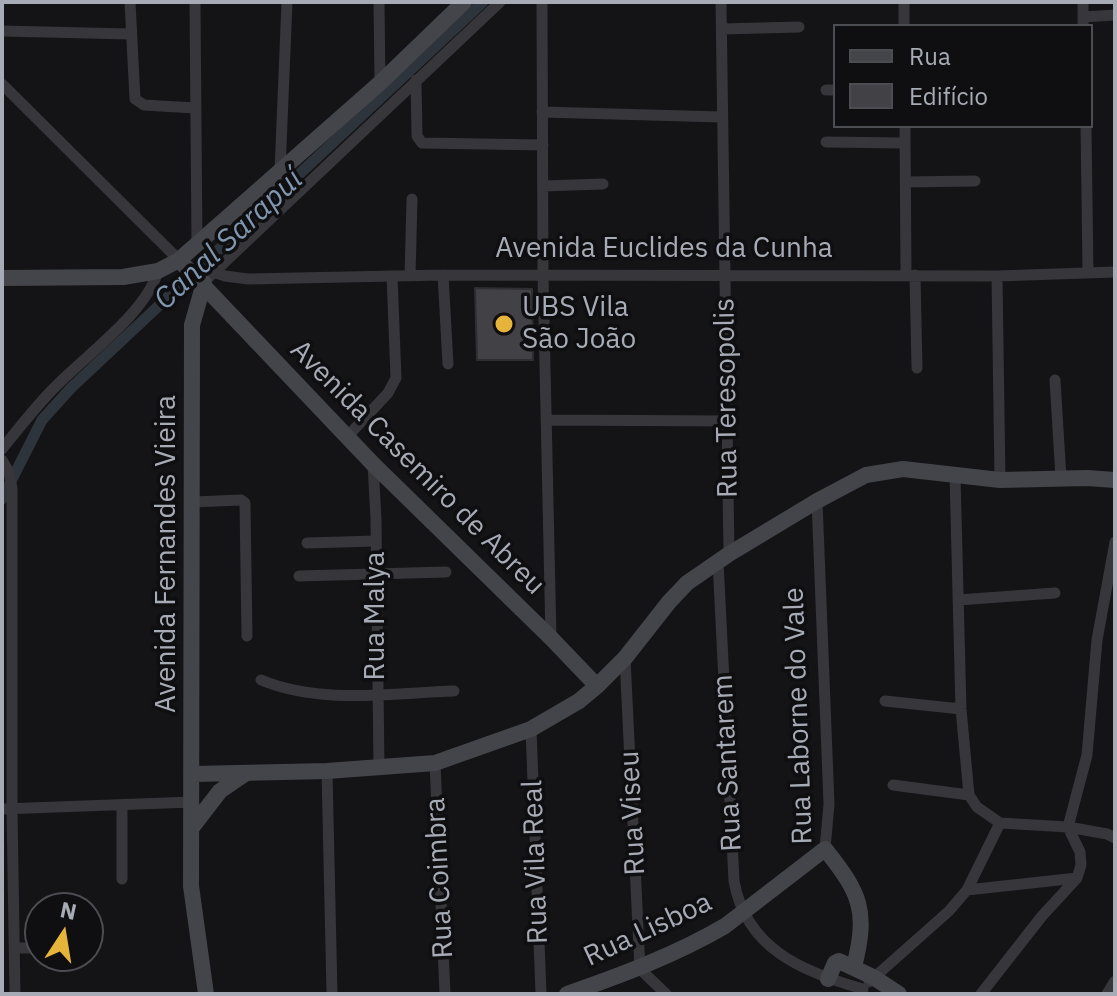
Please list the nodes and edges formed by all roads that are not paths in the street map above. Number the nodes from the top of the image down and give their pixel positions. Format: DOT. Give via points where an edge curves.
graph roads {
  1 [pos="130,2"];
  2 [pos="195,2"];
  3 [pos="287,2"];
  4 [pos="379,2"];
  5 [pos="464,2"];
  6 [pos="500,2"];
  7 [pos="542,2"];
  8 [pos="721,2"];
  9 [pos="904,2"];
  10 [pos="1083,2"];
  11 [pos="1115,15"];
  12 [pos="1083,22"];
  13 [pos="904,24"];
  14 [pos="799,27"];
  15 [pos="722,29"];
  16 [pos="2,31"];
  17 [pos="130,34"];
  18 [pos="416,80"];
  19 [pos="380,83"];
  20 [pos="2,84"];
  21 [pos="195,108"];
  22 [pos="542,112"];
  23 [pos="721,117"];
  24 [pos="905,128"];
  25 [pos="1086,128"];
  26 [pos="826,142"];
  27 [pos="905,143"];
  28 [pos="543,145"];
  29 [pos="280,171"];
  30 [pos="975,181"];
  31 [pos="906,182"];
  32 [pos="603,184"];
  33 [pos="543,186"];
  34 [pos="412,199"];
  35 [pos="197,246"];
  36 [pos="158,271"];
  37 [pos="196,272"];
  38 [pos="1115,272"];
  39 [pos="1088,273"];
  40 [pos="726,274"];
  41 [pos="443,275"];
  42 [pos="543,275"];
  43 [pos="910,275"];
  44 [pos="392,276"];
  45 [pos="410,276"];
  46 [pos="997,276"];
  47 [pos="2,278"];
  48 [pos="448,364"];
  49 [pos="917,368"];
  50 [pos="1055,380"];
  51 [pos="547,420"];
  52 [pos="728,421"];
  53 [pos="347,437"];
  54 [pos="2,449"];
  55 [pos="2,460"];
  56 [pos="373,464"];
  57 [pos="955,476"];
  58 [pos="1061,478"];
  59 [pos="1000,480"];
  60 [pos="1115,480"];
  61 [pos="817,501"];
  62 [pos="193,502"];
  63 [pos="376,541"];
  64 [pos="1115,542"];
  65 [pos="307,543"];
  66 [pos="724,558"];
  67 [pos="446,572"];
  68 [pos="376,575"];
  69 [pos="299,576"];
  70 [pos="1055,593"];
  71 [pos="958,600"];
  72 [pos="247,636"];
  73 [pos="551,638"];
  74 [pos="625,658"];
  75 [pos="261,680"];
  76 [pos="597,686"];
  77 [pos="454,691"];
  78 [pos="376,693"];
  79 [pos="885,701"];
  80 [pos="961,709"];
  81 [pos="531,729"];
  82 [pos="435,763"];
  83 [pos="379,768"];
  84 [pos="327,771"];
  85 [pos="247,773"];
  86 [pos="193,774"];
  87 [pos="893,785"];
  88 [pos="969,795"];
  89 [pos="193,802"];
  90 [pos="122,805"];
  91 [pos="7,809"];
  92 [pos="1000,823"];
  93 [pos="193,826"];
  94 [pos="1068,827"];
  95 [pos="1115,838"];
  96 [pos="825,849"];
  97 [pos="1077,878"];
  98 [pos="122,879"];
  99 [pos="967,890"];
  100 [pos="742,912"];
  101 [pos="15,948"];
  102 [pos="24,948"];
  103 [pos="854,967"];
  104 [pos="640,969"];
  105 [pos="828,979"];
  106 [pos="1115,981"];
  107 [pos="867,987"];
  108 [pos="1115,991"];
  109 [pos="15,994"];
  110 [pos="206,994"];
  111 [pos="332,994"];
  112 [pos="445,994"];
  113 [pos="541,994"];
  114 [pos="567,994"];
  115 [pos="666,994"];
  116 [pos="899,994"];
  117 [pos="981,994"];
  118 [pos="1108,994"];
  1 -- 17 [label="street"];
  2 -- 21 [label="street"];
  3 -- 29 [label="street"];
  4 -- 19 [label="street"];
  5 -- 19 [label="main road"];
  6 -- 18 [label="street"];
  7 -- 22 [label="street"];
  8 -- 15 [label="street, Rua Teresopolis"];
  9 -- 13 [label="street"];
  10 -- 12 [label="street"];
  11 -- 12 [label="street"];
  14 -- 15 [label="street"];
  15 -- 23 [label="street, Rua Teresopolis"];
  16 -- 17 [label="street"];
  17 -- 21 [label="street" via="135,99 144,105"];
  18 -- 28 [label="street" via="417,136 422,143"];
  18 -- 37 [label="street"];
  19 -- 29 [label="main road"];
  20 -- 37 [label="street"];
  21 -- 35 [label="street"];
  22 -- 23 [label="street"];
  22 -- 28 [label="street"];
  23 -- 40 [label="street, Rua Teresopolis"];
  24 -- 27 [label="street"];
  25 -- 39 [label="street"];
  26 -- 27 [label="street"];
  27 -- 31 [label="street"];
  28 -- 33 [label="street"];
  29 -- 35 [label="main road"];
  30 -- 31 [label="street"];
  31 -- 43 [label="street"];
  32 -- 33 [label="street"];
  33 -- 42 [label="street"];
  34 -- 45 [label="street"];
  35 -- 37 [label="main road"];
  36 -- 37 [label="main road"];
  36 -- 47 [label="main road" via="123,277"];
  36 -- 54 [label="street" via="142,304 54,388"];
  37 -- 44 [label="street, Avenida Euclides da Cunha" via="248,279"];
  37 -- 53 [label="main road, Avenida Casemiro de Abreu" via="218,303"];
  37 -- 62 [label="main road, Avenida Fernandes Vieira"];
  38 -- 39 [label="street, Avenida Euclides da Cunha"];
  39 -- 46 [label="street, Avenida Euclides da Cunha"];
  40 -- 42 [label="street, Avenida Euclides da Cunha"];
  40 -- 43 [label="street, Avenida Euclides da Cunha"];
  40 -- 52 [label="street, Rua Teresopolis"];
  41 -- 42 [label="street, Avenida Euclides da Cunha"];
  41 -- 45 [label="street, Avenida Euclides da Cunha"];
  41 -- 48 [label="street"];
  42 -- 51 [label="street"];
  43 -- 46 [label="street, Avenida Euclides da Cunha"];
  43 -- 49 [label="street"];
  44 -- 45 [label="street, Avenida Euclides da Cunha"];
  44 -- 53 [label="street" via="396,378"];
  46 -- 59 [label="street"];
  50 -- 58 [label="street"];
  51 -- 52 [label="street"];
  51 -- 73 [label="street"];
  52 -- 66 [label="street, Rua Teresopolis"];
  53 -- 56 [label="main road, Avenida Casemiro de Abreu"];
  55 -- 91 [label="street" via="12,489"];
  56 -- 63 [label="street, Rua Malya"];
  56 -- 73 [label="main road, Avenida Casemiro de Abreu"];
  57 -- 59 [label="main road"];
  57 -- 61 [label="main road" via="886,470"];
  57 -- 71 [label="street"];
  58 -- 59 [label="main road"];
  58 -- 60 [label="main road"];
  61 -- 66 [label="main road"];
  61 -- 96 [label="street, Rua Laborne do Vale" via="829,804"];
  62 -- 72 [label="street" via="245,503"];
  62 -- 86 [label="main road, Avenida Fernandes Vieira"];
  63 -- 65 [label="street"];
  63 -- 68 [label="street, Rua Malya"];
  64 -- 94 [label="street" via="1097,640 1087,755"];
  66 -- 74 [label="main road" via="687,583"];
  66 -- 100 [label="street, Rua Santarem" via="734,881"];
  67 -- 68 [label="street"];
  68 -- 69 [label="street"];
  68 -- 78 [label="street, Rua Malya"];
  70 -- 71 [label="street"];
  71 -- 80 [label="street"];
  73 -- 76 [label="main road, Avenida Casemiro de Abreu"];
  74 -- 76 [label="main road"];
  74 -- 104 [label="street, Rua Viseu"];
  75 -- 78 [label="street" via="321,696"];
  76 -- 81 [label="main road"];
  77 -- 78 [label="street"];
  78 -- 83 [label="street, Rua Malya"];
  79 -- 80 [label="street"];
  80 -- 88 [label="street"];
  81 -- 82 [label="main road"];
  81 -- 113 [label="street, Rua Vila Real"];
  82 -- 83 [label="main road"];
  82 -- 112 [label="street, Rua Coimbra"];
  83 -- 84 [label="main road"];
  84 -- 85 [label="main road"];
  84 -- 111 [label="street"];
  85 -- 86 [label="main road"];
  85 -- 93 [label="main road" via="220,791"];
  86 -- 89 [label="main road, Avenida Fernandes Vieira"];
  87 -- 88 [label="street"];
  88 -- 92 [label="street"];
  89 -- 90 [label="street"];
  89 -- 93 [label="main road, Avenida Fernandes Vieira"];
  90 -- 91 [label="street"];
  90 -- 98 [label="street"];
  91 -- 101 [label="street"];
  92 -- 94 [label="street"];
  92 -- 99 [label="street"];
  93 -- 110 [label="main road, Avenida Fernandes Vieira" via="191,886"];
  94 -- 95 [label="street"];
  94 -- 97 [label="street" via="1080,852"];
  96 -- 100 [label="main road, Rua Lisboa"];
  96 -- 103 [label="main road, Rua Laborne do Vale" via="852,887 862,916"];
  97 -- 99 [label="street"];
  97 -- 117 [label="street"];
  99 -- 107 [label="street"];
  100 -- 104 [label="main road, Rua Lisboa"];
  100 -- 105 [label="street, Rua Santarem" via="769,945"];
  101 -- 102 [label="street"];
  101 -- 109 [label="street"];
  103 -- 105 [label="main road" via="837,961"];
  103 -- 107 [label="main road"];
  104 -- 114 [label="main road, Rua Lisboa"];
  104 -- 115 [label="street"];
  105 -- 107 [label="street, Rua Santarem"];
  106 -- 118 [label="street"];
  107 -- 116 [label="main road"];
  108 -- 118 [label="street"];
}
